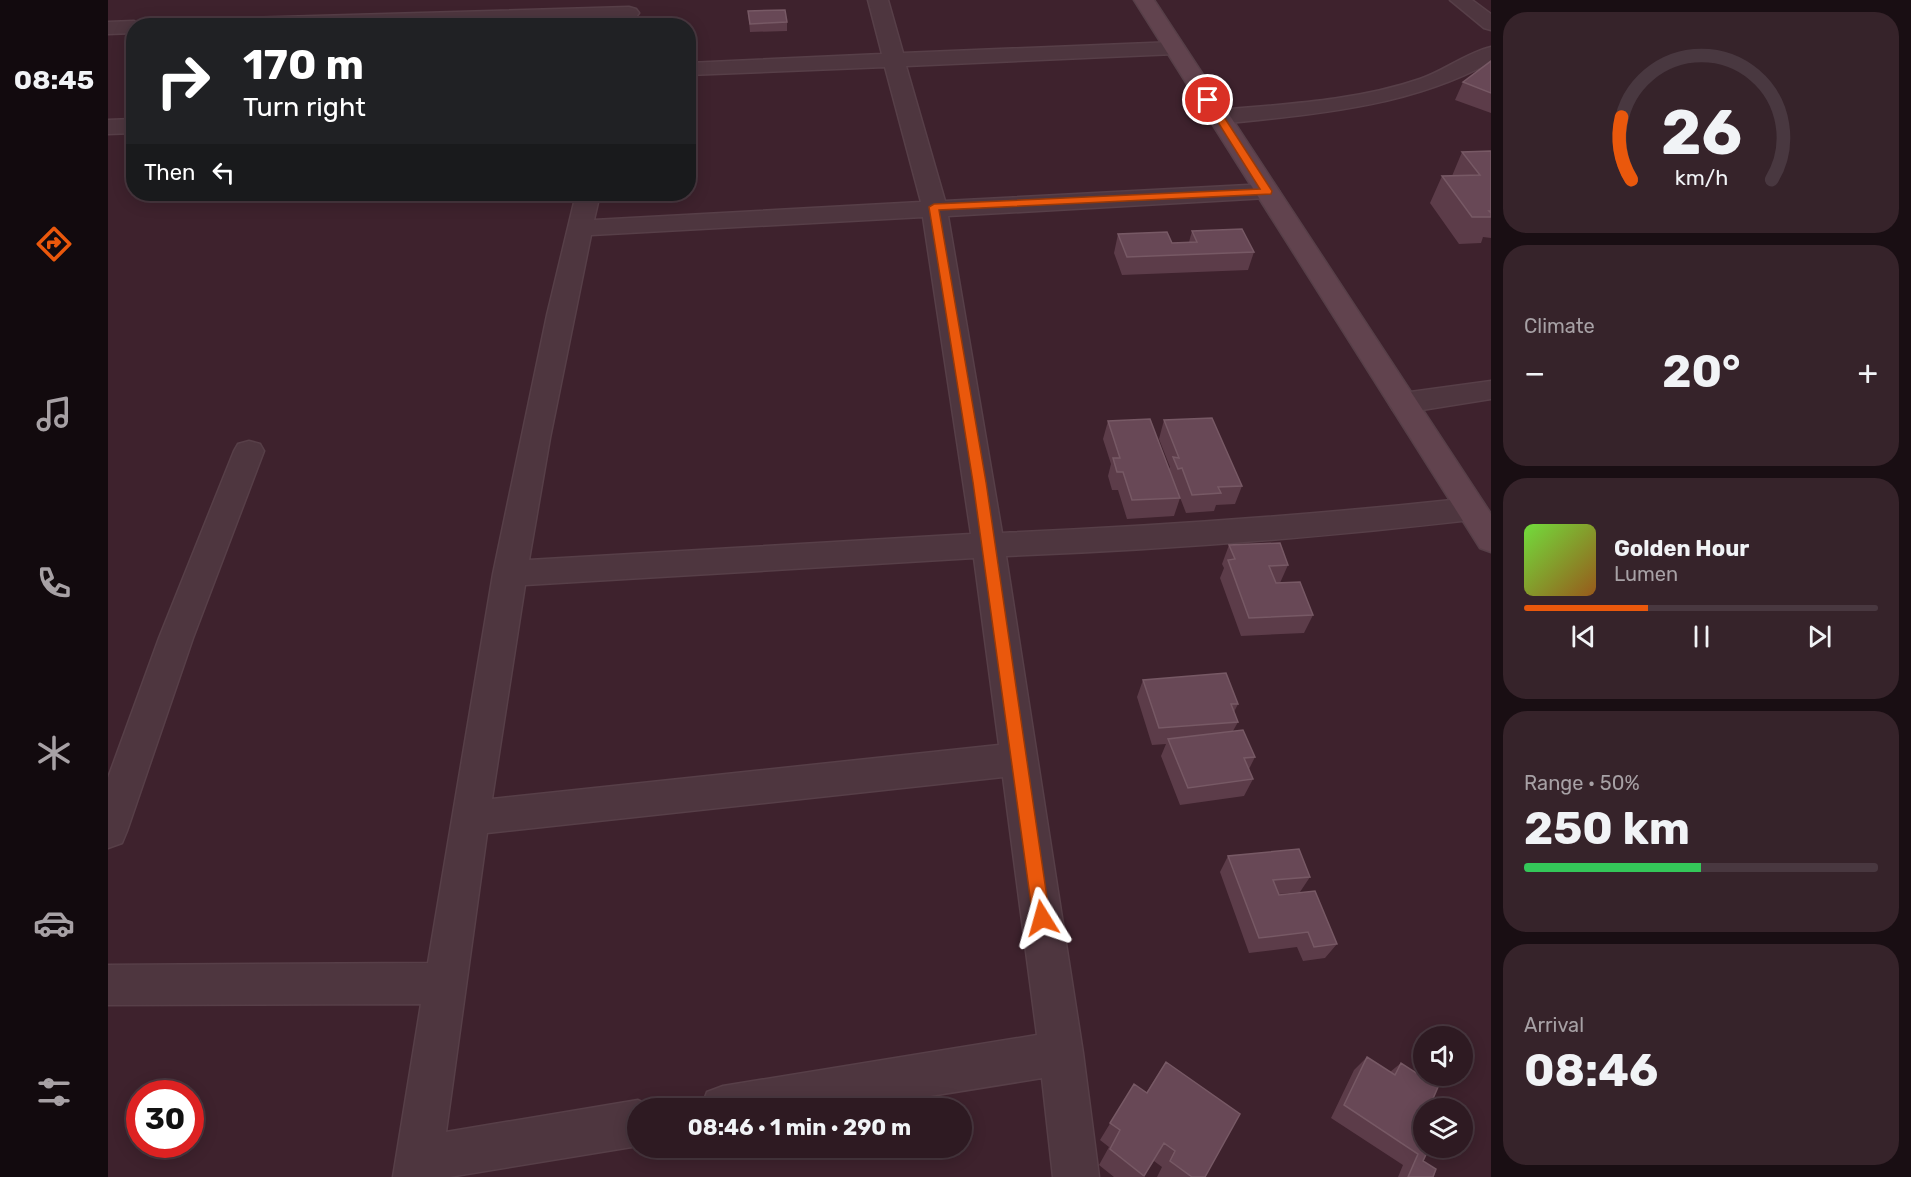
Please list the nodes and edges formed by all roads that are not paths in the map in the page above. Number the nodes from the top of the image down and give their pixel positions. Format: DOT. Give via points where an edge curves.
graph roads {
  1 [pos="878,0"];
  2 [pos="1144,0"];
  3 [pos="1460,0"];
  4 [pos="629,13"];
  5 [pos="455,18"];
  6 [pos="1491,24"];
  7 [pos="126,27"];
  8 [pos="108,28"];
  9 [pos="1175,48"];
  10 [pos="1491,54"];
  11 [pos="894,60"];
  12 [pos="696,69"];
  13 [pos="1219,117"];
  14 [pos="126,126"];
  15 [pos="108,127"];
  16 [pos="1267,191"];
  17 [pos="586,201"];
  18 [pos="934,207"];
  19 [pos="580,228"];
  20 [pos="1491,390"];
  21 [pos="1403,403"];
  22 [pos="249,451"];
  23 [pos="1471,509"];
  24 [pos="1491,540"];
  25 [pos="988,545"];
  26 [pos="509,574"];
  27 [pos="1019,759"];
  28 [pos="471,818"];
  29 [pos="108,831"];
  30 [pos="446,983"];
  31 [pos="108,985"];
  32 [pos="1061,1053"];
  33 [pos="784,1098"];
  34 [pos="627,1125"];
  35 [pos="418,1168"];
  36 [pos="1076,1177"];
  1 -- 11 [label="street"];
  2 -- 9 [label="street"];
  3 -- 6 [label="street"];
  4 -- 5 [label="street"];
  7 -- 8 [label="street"];
  9 -- 11 [label="street"];
  9 -- 13 [label="street"];
  10 -- 13 [label="street" via="1425,87 1357,102"];
  11 -- 12 [label="street"];
  11 -- 18 [label="street"];
  13 -- 16 [label="street"];
  14 -- 15 [label="street"];
  16 -- 18 [label="street"];
  16 -- 21 [label="street"];
  17 -- 19 [label="street"];
  18 -- 19 [label="street"];
  18 -- 25 [label="street"];
  19 -- 26 [label="street"];
  20 -- 21 [label="street"];
  21 -- 23 [label="street"];
  22 -- 29 [label="street" via="176,638"];
  23 -- 24 [label="street"];
  23 -- 25 [label="street" via="1160,538"];
  25 -- 26 [label="street"];
  25 -- 27 [label="street"];
  26 -- 28 [label="street"];
  27 -- 28 [label="street"];
  27 -- 32 [label="street"];
  28 -- 30 [label="street"];
  30 -- 31 [label="street"];
  30 -- 35 [label="street"];
  32 -- 33 [label="street"];
  32 -- 36 [label="street"];
  34 -- 35 [label="street"];
}
